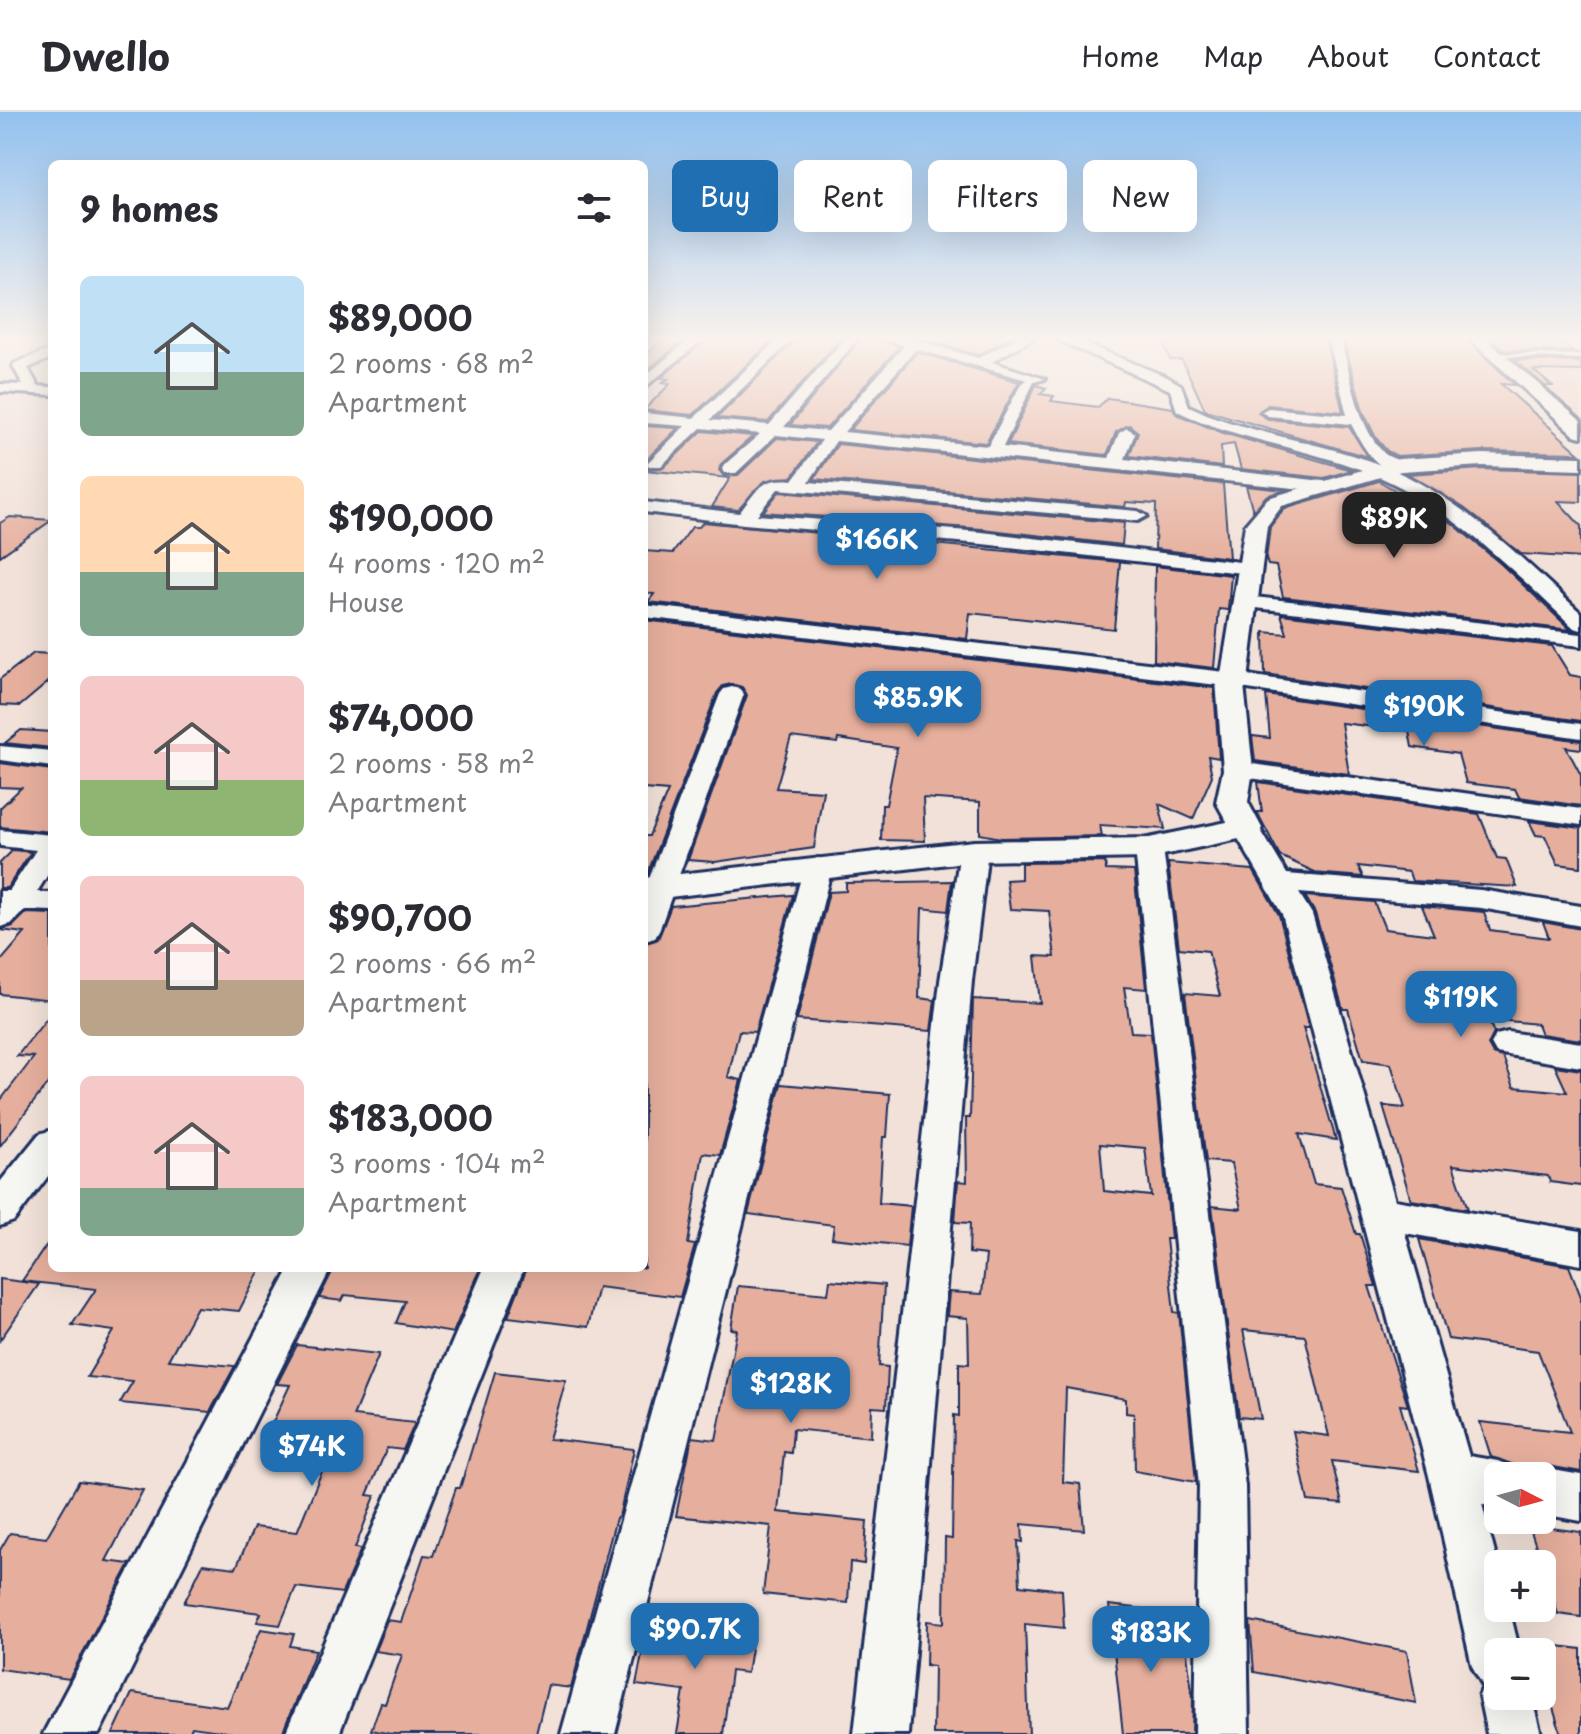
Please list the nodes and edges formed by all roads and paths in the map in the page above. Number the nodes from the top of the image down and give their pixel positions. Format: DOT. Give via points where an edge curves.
graph roads {
  1 [pos="706,413"];
  2 [pos="788,413"];
  3 [pos="854,413"];
  4 [pos="1015,413"];
  5 [pos="1190,413"];
  6 [pos="1276,413"];
  7 [pos="1354,413"];
  8 [pos="1561,413"];
  9 [pos="648,418"];
  10 [pos="1356,420"];
  11 [pos="694,424"];
  12 [pos="772,431"];
  13 [pos="1581,431"];
  14 [pos="1127,433"];
  15 [pos="832,436"];
  16 [pos="993,451"];
  17 [pos="655,463"];
  18 [pos="1115,463"];
  19 [pos="1581,463"];
  20 [pos="1390,468"];
  21 [pos="730,469"];
  22 [pos="799,484"];
  23 [pos="1323,486"];
  24 [pos="648,507"];
  25 [pos="1138,516"];
  26 [pos="744,519"];
  27 [pos="1250,568"];
  28 [pos="1581,601"];
  29 [pos="1246,602"];
  30 [pos="648,611"];
  31 [pos="1581,624"];
  32 [pos="1581,640"];
  33 [pos="1232,681"];
  34 [pos="732,694"];
  35 [pos="1581,731"];
  36 [pos="0,753"];
  37 [pos="48,759"];
  38 [pos="1238,770"];
  39 [pos="1581,817"];
  40 [pos="1246,828"];
  41 [pos="0,838"];
  42 [pos="48,844"];
  43 [pos="1149,848"];
  44 [pos="48,849"];
  45 [pos="974,851"];
  46 [pos="818,867"];
  47 [pos="1279,882"];
  48 [pos="653,888"];
  49 [pos="48,902"];
  50 [pos="5,906"];
  51 [pos="648,912"];
  52 [pos="1581,916"];
  53 [pos="1508,1044"];
  54 [pos="1581,1055"];
  55 [pos="48,1149"];
  56 [pos="0,1210"];
  57 [pos="1380,1213"];
  58 [pos="1581,1248"];
  59 [pos="309,1272"];
  60 [pos="502,1272"];
  61 [pos="1452,1476"];
  62 [pos="1484,1482"];
  63 [pos="1556,1494"];
  64 [pos="1581,1498"];
  65 [pos="1491,1638"];
  66 [pos="1508,1710"];
  67 [pos="70,1734"];
  68 [pos="312,1734"];
  69 [pos="588,1734"];
  70 [pos="881,1734"];
  71 [pos="1222,1734"];
  72 [pos="1514,1734"];
  1 -- 11 [label="street"];
  2 -- 12 [label="street"];
  3 -- 15 [label="street"];
  4 -- 16 [label="street"];
  5 -- 20 [label="street" via="1209,423"];
  6 -- 10 [label="street"];
  7 -- 10 [label="street"];
  8 -- 13 [label="street"];
  9 -- 11 [label="street"];
  10 -- 20 [label="street" via="1377,457"];
  11 -- 12 [label="street"];
  11 -- 17 [label="street"];
  12 -- 15 [label="street"];
  12 -- 21 [label="street"];
  14 -- 18 [label="street"];
  15 -- 16 [label="street" via="899,436"];
  15 -- 22 [label="street"];
  16 -- 18 [label="street"];
  18 -- 23 [label="street"];
  19 -- 20 [label="street" via="1482,460"];
  20 -- 23 [label="street"];
  20 -- 28 [label="street" via="1440,487 1525,547"];
  20 -- 31 [label="street" via="1482,537"];
  22 -- 25 [label="street"];
  22 -- 26 [label="street" via="770,486"];
  23 -- 27 [label="street" via="1275,502 1256,525"];
  24 -- 26 [label="street"];
  26 -- 27 [label="street" via="982,538"];
  27 -- 29 [label="street"];
  29 -- 32 [label="street"];
  29 -- 33 [label="street"];
  30 -- 33 [label="street"];
  33 -- 35 [label="street"];
  33 -- 38 [label="street"];
  34 -- 48 [label="street"];
  36 -- 37 [label="street"];
  38 -- 39 [label="street"];
  38 -- 40 [label="street" via="1232,802"];
  40 -- 43 [label="street"];
  40 -- 47 [label="street"];
  41 -- 42 [label="street"];
  43 -- 45 [label="street"];
  43 -- 71 [label="street" via="1222,1486"];
  44 -- 50 [label="street"];
  45 -- 46 [label="street"];
  45 -- 70 [label="street" via="956,981"];
  46 -- 48 [label="street"];
  46 -- 69 [label="street"];
  47 -- 52 [label="street" via="1481,899"];
  47 -- 57 [label="street" via="1297,914"];
  48 -- 51 [label="street"];
  49 -- 50 [label="street"];
  53 -- 54 [label="street"];
  55 -- 56 [label="street"];
  57 -- 58 [label="street"];
  57 -- 61 [label="street"];
  59 -- 67 [label="street"];
  60 -- 68 [label="street"];
  61 -- 62 [label="street"];
  61 -- 65 [label="street"];
  63 -- 64 [label="street"];
  66 -- 72 [label="street"];
}
